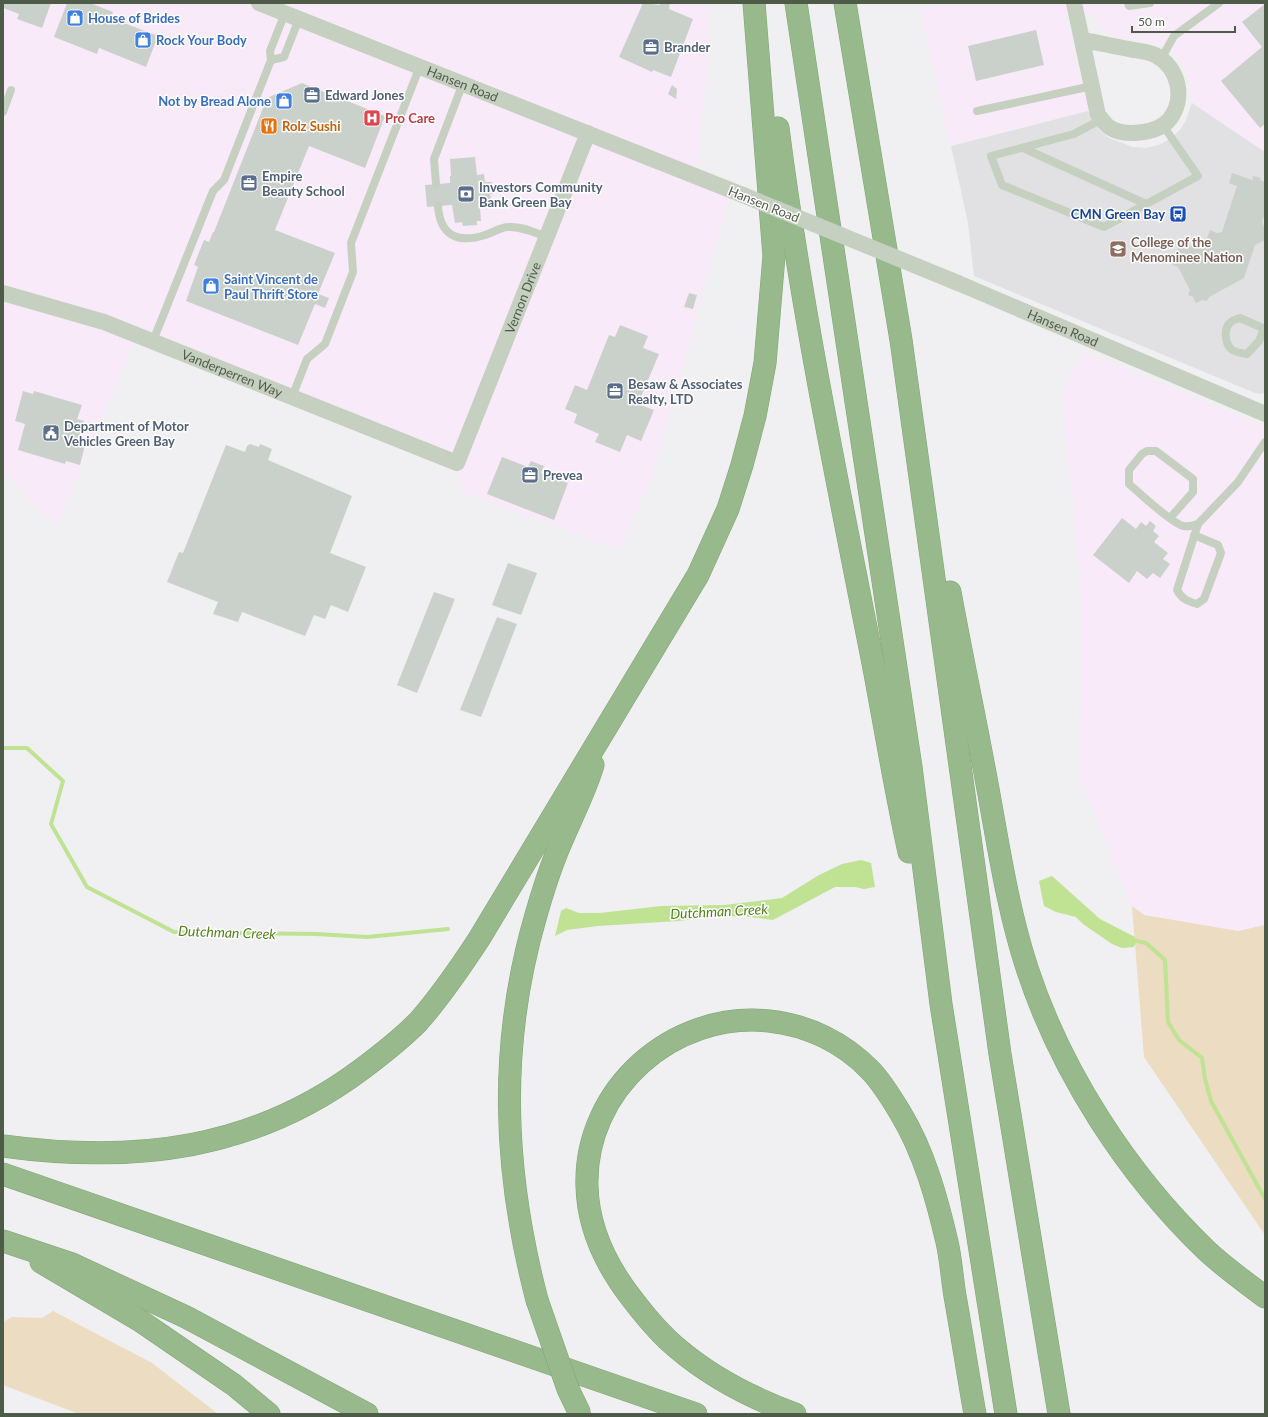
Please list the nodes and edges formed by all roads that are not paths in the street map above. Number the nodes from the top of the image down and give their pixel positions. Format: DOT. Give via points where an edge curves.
graph roads {
  1 [pos="259,3"];
  2 [pos="796,3"];
  3 [pos="845,3"];
  4 [pos="1074,3"];
  5 [pos="1128,3"];
  6 [pos="1150,3"];
  7 [pos="1219,3"];
  8 [pos="755,10"];
  9 [pos="291,12"];
  10 [pos="1083,40"];
  11 [pos="1161,59"];
  12 [pos="271,60"];
  13 [pos="420,66"];
  14 [pos="463,83"];
  15 [pos="1092,86"];
  16 [pos="11,90"];
  17 [pos="977,111"];
  18 [pos="3,112"];
  19 [pos="1102,119"];
  20 [pos="1162,124"];
  21 [pos="588,132"];
  22 [pos="1023,148"];
  23 [pos="436,184"];
  24 [pos="1146,204"];
  25 [pos="438,206"];
  26 [pos="547,237"];
  27 [pos="3,293"];
  28 [pos="1265,329"];
  29 [pos="901,340"];
  30 [pos="153,342"];
  31 [pos="292,397"];
  32 [pos="1265,414"];
  33 [pos="1265,442"];
  34 [pos="458,463"];
  35 [pos="1170,518"];
  36 [pos="1198,524"];
  37 [pos="1194,535"];
  38 [pos="603,731"];
  39 [pos="941,1004"];
  40 [pos="3,1146"];
  41 [pos="3,1174"];
  42 [pos="9,1243"];
  43 [pos="1265,1297"];
  44 [pos="269,1414"];
  45 [pos="367,1414"];
  46 [pos="580,1414"];
  47 [pos="696,1414"];
  48 [pos="796,1414"];
  49 [pos="975,1414"];
  50 [pos="1006,1414"];
  51 [pos="1059,1414"];
  1 -- 9 [label="street, Hansen Road"];
  2 -- 39 [label="highway" via="911,767"];
  3 -- 29 [label="highway"];
  4 -- 10 [label="street"];
  5 -- 6 [label="lane" via="1128,6"];
  7 -- 11 [label="lane" via="1174,36"];
  8 -- 38 [label="highway" via="774,256 765,363 755,416 728,509 698,575"];
  8 -- 39 [label="highway" via="773,87 787,194 828,434 893,781"];
  9 -- 12 [label="lane" via="270,51"];
  9 -- 12 [label="lane" via="284,57"];
  9 -- 13 [label="street, Hansen Road"];
  10 -- 11 [label="street" via="1154,54"];
  10 -- 15 [label="street"];
  11 -- 20 [label="street" via="1176,75 1179,91 1176,108 1168,121"];
  12 -- 30 [label="lane" via="224,180 213,191"];
  13 -- 14 [label="street, Hansen Road"];
  13 -- 31 [label="lane" via="351,243 353,272 325,344 307,359"];
  14 -- 21 [label="street, Hansen Road"];
  14 -- 23 [label="lane" via="434,159"];
  15 -- 17 [label="lane"];
  15 -- 19 [label="street" via="1098,115"];
  16 -- 18 [label="lane"];
  19 -- 20 [label="street" via="1109,127 1129,133 1152,131"];
  19 -- 22 [label="lane" via="1074,134"];
  20 -- 24 [label="lane" via="1198,176"];
  21 -- 26 [label="street, Vernon Drive"];
  21 -- 32 [label="street, Hansen Road, bridge" via="958,283"];
  22 -- 24 [label="lane"];
  22 -- 24 [label="lane" via="991,156 1002,185 1104,227"];
  25 -- 26 [label="lane" via="443,227 456,237 476,237 506,227 517,227"];
  26 -- 34 [label="street, Vernon Drive"];
  27 -- 30 [label="street, Vanderperren Way" via="104,322"];
  28 -- 28 [label="lane" via="1240,318 1230,323 1226,330 1226,340 1238,353 1247,354 1259,341"];
  29 -- 43 [label="highway" via="1008,901 1042,1009 1084,1093 1125,1158 1147,1187 1207,1251"];
  29 -- 51 [label="highway" via="1000,1054"];
  30 -- 31 [label="street, Vanderperren Way"];
  31 -- 34 [label="street, Vanderperren Way"];
  33 -- 36 [label="lane" via="1238,482"];
  35 -- 35 [label="lane" via="1129,484 1129,470 1147,451 1156,451 1193,479 1193,492"];
  35 -- 36 [label="lane" via="1181,525 1191,527"];
  36 -- 37 [label="lane"];
  37 -- 37 [label="lane" via="1177,590 1180,597 1197,604 1204,599 1221,553 1218,545"];
  38 -- 40 [label="highway" via="479,939 441,996 390,1048 337,1087 281,1118 232,1136 174,1149 110,1154 41,1152"];
  38 -- 46 [label="highway, bridge" via="585,792 555,859 536,915 519,983 512,1050 510,1146 518,1218 537,1300 568,1389"];
  39 -- 50 [label="highway"];
  41 -- 47 [label="highway"];
  42 -- 44 [label="highway" via="139,1320 234,1385"];
  42 -- 45 [label="highway" via="72,1264 186,1317"];
  48 -- 49 [label="highway" via="719,1378 677,1348 647,1318 616,1280 599,1248 589,1211 586,1185 591,1143 610,1101 638,1064 658,1048 690,1031 714,1024 760,1020 808,1029 855,1057 882,1085 902,1116 937,1204 948,1244"];
}
